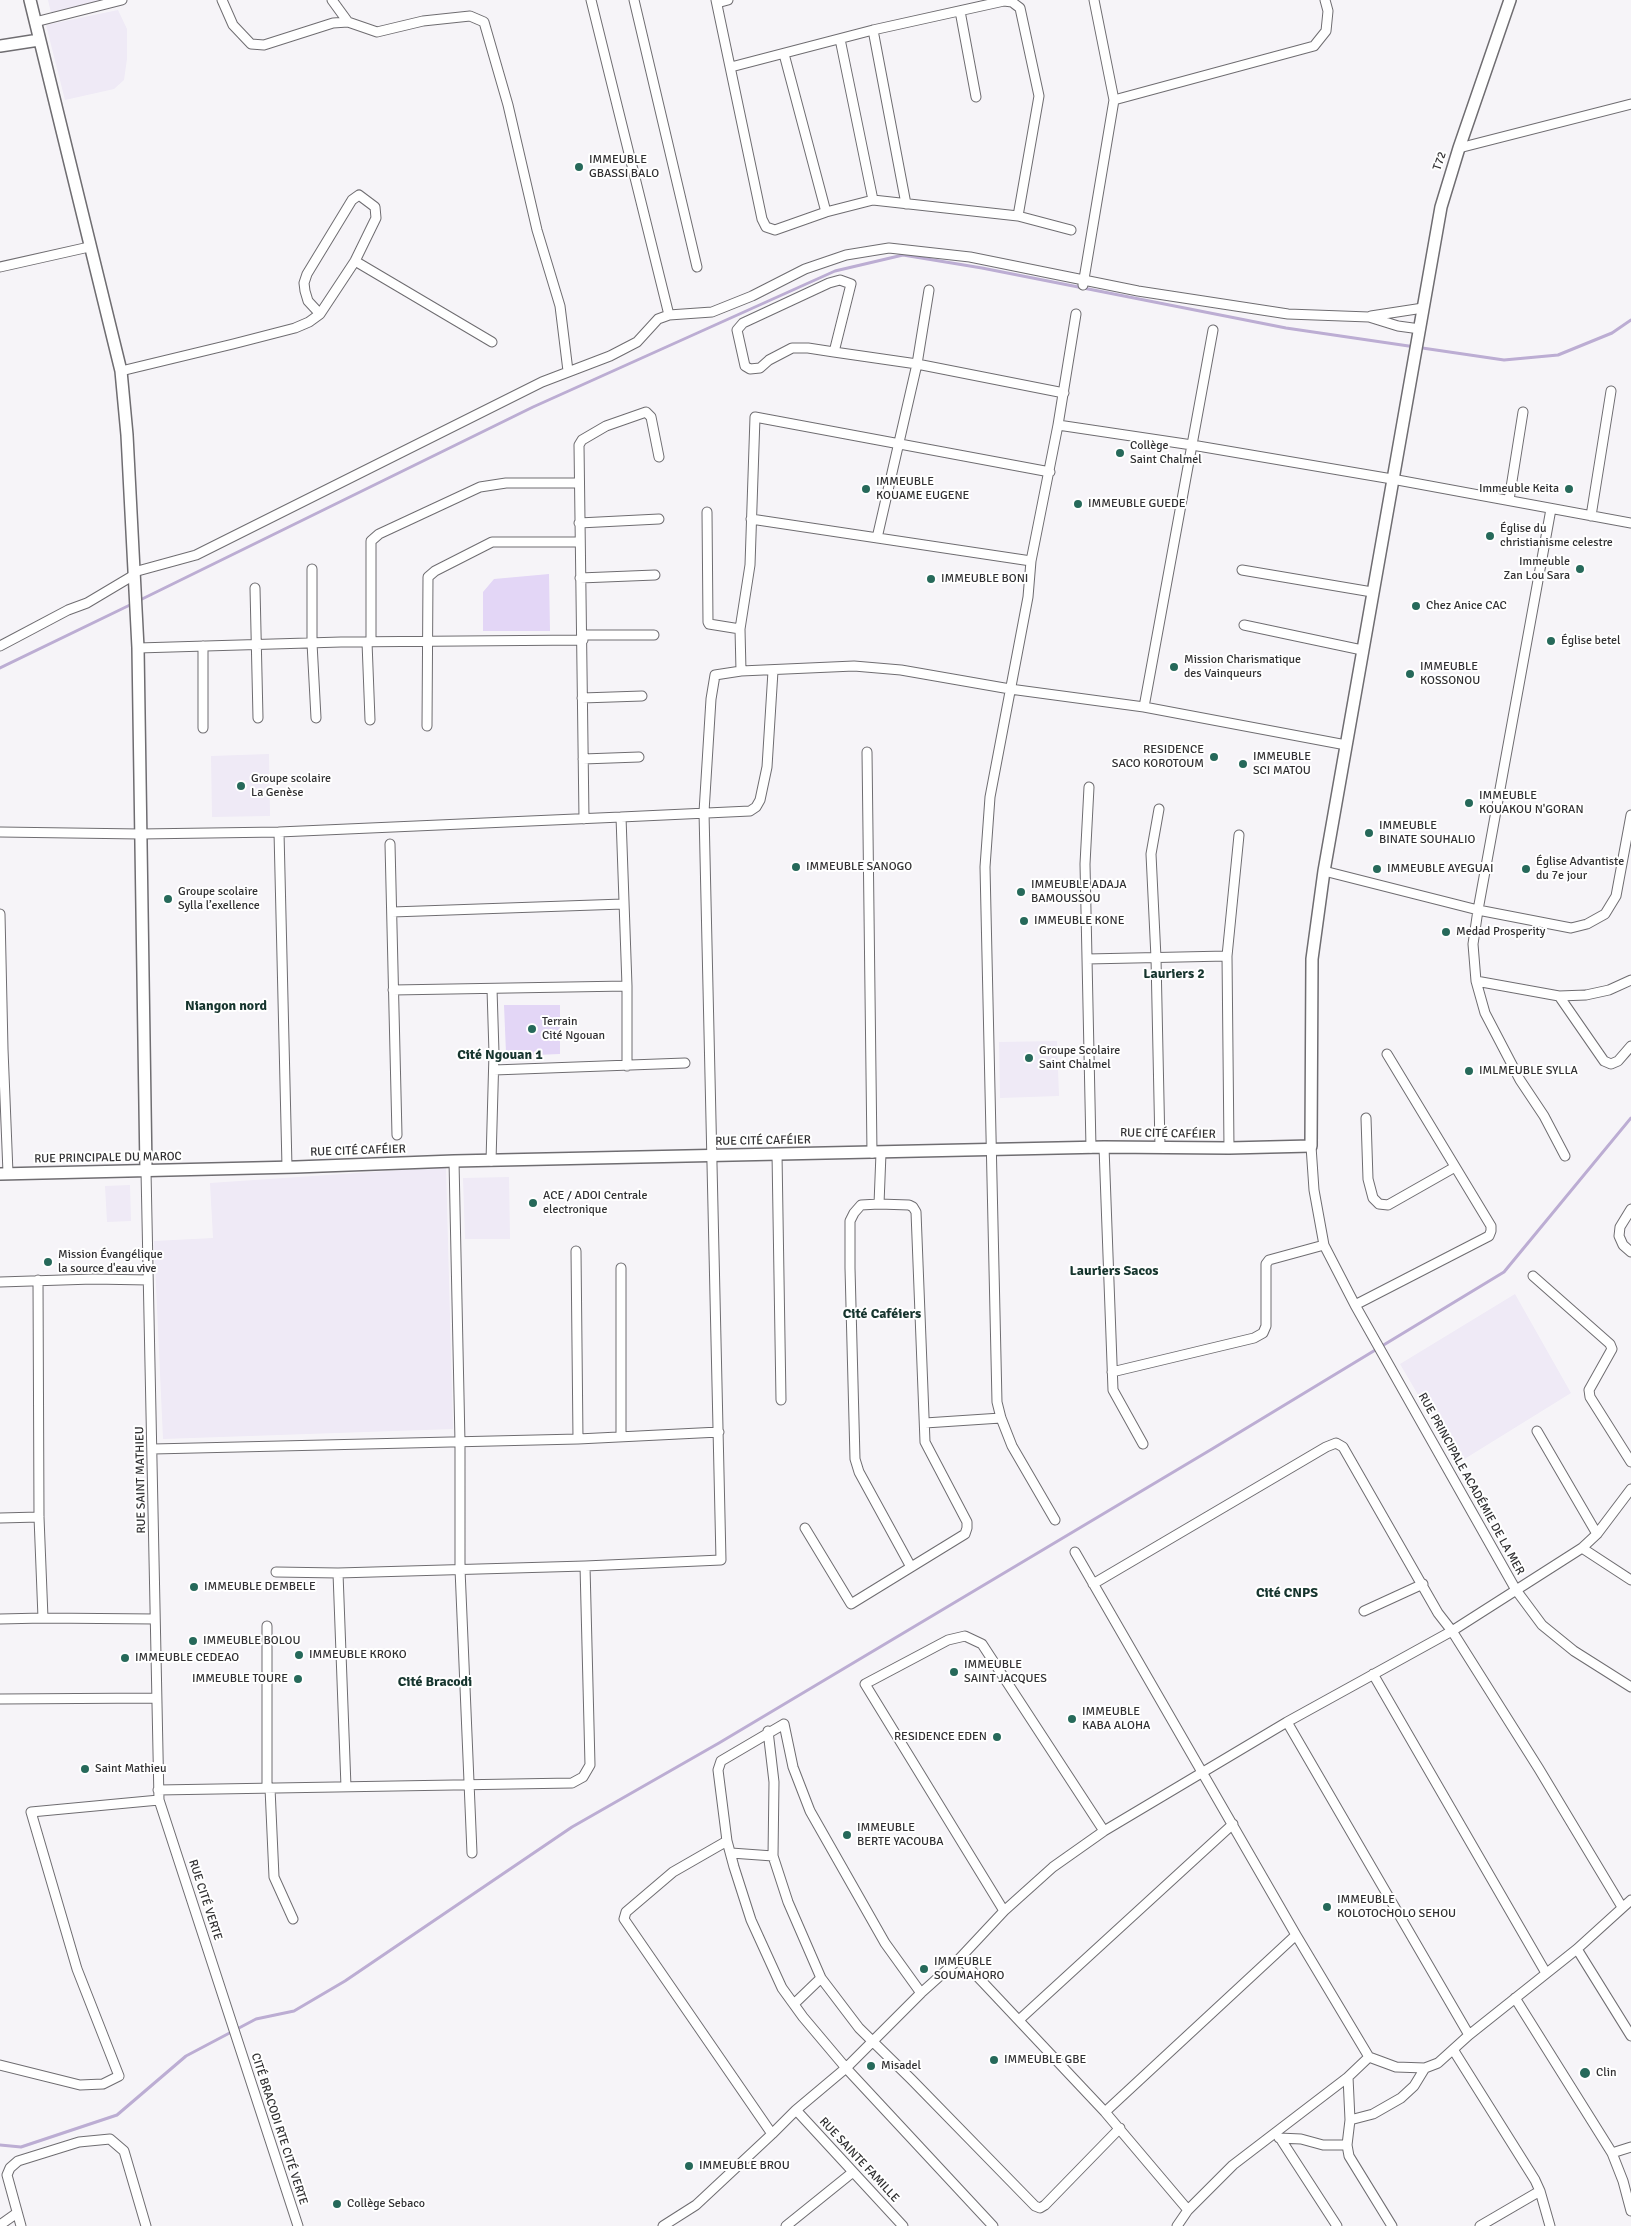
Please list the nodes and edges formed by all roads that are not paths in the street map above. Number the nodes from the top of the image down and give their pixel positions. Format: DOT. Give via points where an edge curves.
graph roads {
  1 [pos="30,0"];
  2 [pos="122,0"];
  3 [pos="222,0"];
  4 [pos="332,0"];
  5 [pos="591,0"];
  6 [pos="634,0"];
  7 [pos="728,0"];
  8 [pos="1094,0"];
  9 [pos="1325,0"];
  10 [pos="1510,0"];
  11 [pos="716,1"];
  12 [pos="960,11"];
  13 [pos="35,22"];
  14 [pos="348,22"];
  15 [pos="873,30"];
  16 [pos="840,39"];
  17 [pos="39,40"];
  18 [pos="0,46"];
  19 [pos="784,54"];
  20 [pos="731,67"];
  21 [pos="976,97"];
  22 [pos="1114,100"];
  23 [pos="1631,104"];
  24 [pos="1459,148"];
  25 [pos="873,200"];
  26 [pos="906,204"];
  27 [pos="826,212"];
  28 [pos="1018,216"];
  29 [pos="1071,230"];
  30 [pos="89,247"];
  31 [pos="355,261"];
  32 [pos="697,267"];
  33 [pos="0,268"];
  34 [pos="1083,283"];
  35 [pos="929,290"];
  36 [pos="1423,308"];
  37 [pos="320,314"];
  38 [pos="669,314"];
  39 [pos="1076,314"];
  40 [pos="1368,317"];
  41 [pos="1213,330"];
  42 [pos="1419,333"];
  43 [pos="492,342"];
  44 [pos="834,352"];
  45 [pos="917,364"];
  46 [pos="121,371"];
  47 [pos="568,371"];
  48 [pos="1611,391"];
  49 [pos="1064,393"];
  50 [pos="1524,412"];
  51 [pos="1058,424"];
  52 [pos="898,443"];
  53 [pos="1192,445"];
  54 [pos="659,457"];
  55 [pos="1050,472"];
  56 [pos="1392,479"];
  57 [pos="579,483"];
  58 [pos="1509,500"];
  59 [pos="1550,509"];
  60 [pos="707,512"];
  61 [pos="1591,516"];
  62 [pos="659,519"];
  63 [pos="751,519"];
  64 [pos="1631,521"];
  65 [pos="579,523"];
  66 [pos="877,538"];
  67 [pos="579,542"];
  68 [pos="1032,561"];
  69 [pos="312,569"];
  70 [pos="1242,570"];
  71 [pos="134,575"];
  72 [pos="655,575"];
  73 [pos="580,578"];
  74 [pos="255,588"];
  75 [pos="1372,592"];
  76 [pos="1244,625"];
  77 [pos="740,629"];
  78 [pos="654,635"];
  79 [pos="583,638"];
  80 [pos="428,641"];
  81 [pos="369,642"];
  82 [pos="312,643"];
  83 [pos="255,645"];
  84 [pos="0,646"];
  85 [pos="202,646"];
  86 [pos="138,648"];
  87 [pos="1362,650"];
  88 [pos="741,671"];
  89 [pos="773,671"];
  90 [pos="1010,689"];
  91 [pos="642,696"];
  92 [pos="582,698"];
  93 [pos="1144,707"];
  94 [pos="258,718"];
  95 [pos="316,718"];
  96 [pos="370,720"];
  97 [pos="427,726"];
  98 [pos="203,728"];
  99 [pos="1346,745"];
  100 [pos="868,752"];
  101 [pos="639,757"];
  102 [pos="583,759"];
  103 [pos="1089,787"];
  104 [pos="1159,809"];
  105 [pos="704,812"];
  106 [pos="1631,816"];
  107 [pos="621,817"];
  108 [pos="584,819"];
  109 [pos="0,832"];
  110 [pos="279,832"];
  111 [pos="140,834"];
  112 [pos="1239,835"];
  113 [pos="390,844"];
  114 [pos="1324,872"];
  115 [pos="623,904"];
  116 [pos="1478,910"];
  117 [pos="392,912"];
  118 [pos="0,914"];
  119 [pos="1,949"];
  120 [pos="1227,956"];
  121 [pos="1156,958"];
  122 [pos="1087,959"];
  123 [pos="1631,980"];
  124 [pos="1476,981"];
  125 [pos="627,986"];
  126 [pos="492,989"];
  127 [pos="393,990"];
  128 [pos="1559,996"];
  129 [pos="1631,1046"];
  130 [pos="1,1049"];
  131 [pos="1387,1054"];
  132 [pos="685,1063"];
  133 [pos="627,1066"];
  134 [pos="494,1070"];
  135 [pos="2,1084"];
  136 [pos="1366,1118"];
  137 [pos="397,1135"];
  138 [pos="1311,1146"];
  139 [pos="1104,1147"];
  140 [pos="1160,1147"];
  141 [pos="1091,1148"];
  142 [pos="1229,1148"];
  143 [pos="991,1150"];
  144 [pos="877,1153"];
  145 [pos="777,1154"];
  146 [pos="712,1155"];
  147 [pos="1565,1156"];
  148 [pos="454,1161"];
  149 [pos="491,1161"];
  150 [pos="287,1167"];
  151 [pos="1455,1167"];
  152 [pos="216,1169"];
  153 [pos="146,1171"];
  154 [pos="4,1174"];
  155 [pos="879,1204"];
  156 [pos="1631,1209"];
  157 [pos="1324,1245"];
  158 [pos="576,1251"];
  159 [pos="1631,1252"];
  160 [pos="621,1268"];
  161 [pos="1533,1276"];
  162 [pos="38,1280"];
  163 [pos="148,1280"];
  164 [pos="0,1282"];
  165 [pos="1355,1305"];
  166 [pos="1112,1372"];
  167 [pos="781,1400"];
  168 [pos="1001,1418"];
  169 [pos="925,1423"];
  170 [pos="1537,1431"];
  171 [pos="719,1432"];
  172 [pos="621,1436"];
  173 [pos="578,1439"];
  174 [pos="460,1442"];
  175 [pos="1143,1444"];
  176 [pos="153,1449"];
  177 [pos="1631,1462"];
  178 [pos="1631,1490"];
  179 [pos="39,1517"];
  180 [pos="0,1518"];
  181 [pos="1055,1520"];
  182 [pos="805,1528"];
  183 [pos="1597,1534"];
  184 [pos="1582,1548"];
  185 [pos="1075,1552"];
  186 [pos="585,1566"];
  187 [pos="911,1567"];
  188 [pos="460,1569"];
  189 [pos="276,1572"];
  190 [pos="338,1573"];
  191 [pos="1631,1580"];
  192 [pos="1093,1584"];
  193 [pos="1423,1584"];
  194 [pos="1516,1590"];
  195 [pos="1364,1611"];
  196 [pos="43,1618"];
  197 [pos="0,1619"];
  198 [pos="155,1619"];
  199 [pos="267,1626"];
  200 [pos="1452,1631"];
  201 [pos="1373,1674"];
  202 [pos="1631,1686"];
  203 [pos="156,1698"];
  204 [pos="0,1699"];
  205 [pos="1287,1722"];
  206 [pos="768,1731"];
  207 [pos="1202,1773"];
  208 [pos="468,1786"];
  209 [pos="346,1787"];
  210 [pos="269,1788"];
  211 [pos="158,1790"];
  212 [pos="160,1800"];
  213 [pos="1233,1824"];
  214 [pos="1104,1831"];
  215 [pos="728,1840"];
  216 [pos="472,1853"];
  217 [pos="730,1853"];
  218 [pos="773,1856"];
  219 [pos="1631,1900"];
  220 [pos="1622,1907"];
  221 [pos="1004,1911"];
  222 [pos="293,1919"];
  223 [pos="1296,1935"];
  224 [pos="1576,1949"];
  225 [pos="960,1958"];
  226 [pos="1546,1973"];
  227 [pos="821,1978"];
  228 [pos="921,1993"];
  229 [pos="1515,1998"];
  230 [pos="794,2004"];
  231 [pos="1019,2020"];
  232 [pos="1469,2035"];
  233 [pos="1631,2036"];
  234 [pos="237,2040"];
  235 [pos="872,2042"];
  236 [pos="1454,2051"];
  237 [pos="1369,2057"];
  238 [pos="0,2065"];
  239 [pos="846,2068"];
  240 [pos="1425,2068"];
  241 [pos="1348,2077"];
  242 [pos="796,2110"];
  243 [pos="1106,2112"];
  244 [pos="1350,2120"];
  245 [pos="1120,2128"];
  246 [pos="772,2134"];
  247 [pos="1276,2137"];
  248 [pos="1347,2145"];
  249 [pos="1631,2147"];
  250 [pos="1612,2153"];
  251 [pos="853,2172"];
  252 [pos="1540,2191"];
  253 [pos="1188,2210"];
  254 [pos="1631,2211"];
  255 [pos="17,2213"];
  256 [pos="792,2224"];
  257 [pos="0,2225"];
  258 [pos="22,2226"];
  259 [pos="146,2226"];
  260 [pos="298,2226"];
  261 [pos="663,2226"];
  262 [pos="903,2226"];
  263 [pos="994,2226"];
  264 [pos="1177,2226"];
  265 [pos="1337,2226"];
  266 [pos="1392,2226"];
  267 [pos="1480,2226"];
  268 [pos="1550,2226"];
  1 -- 13 [label="street"];
  2 -- 13 [label="street"];
  3 -- 14 [label="street" via="233,25 251,44 264,45 333,23"];
  4 -- 14 [label="street"];
  5 -- 38 [label="street"];
  6 -- 32 [label="street"];
  7 -- 11 [label="street"];
  8 -- 22 [label="street"];
  9 -- 22 [label="street" via="1328,12 1326,31 1314,46"];
  10 -- 24 [label="street, T72"];
  11 -- 20 [label="street"];
  12 -- 15 [label="street"];
  12 -- 21 [label="street"];
  12 -- 28 [label="street" via="1004,1 1020,8 1039,96"];
  13 -- 17 [label="street"];
  14 -- 47 [label="street" via="377,32 423,21 470,16 484,22 508,105 537,230 560,306"];
  15 -- 16 [label="street"];
  15 -- 26 [label="street"];
  16 -- 19 [label="street"];
  16 -- 25 [label="street"];
  17 -- 18 [label="street"];
  17 -- 30 [label="street"];
  19 -- 20 [label="street"];
  19 -- 27 [label="street"];
  20 -- 27 [label="street" via="766,227 775,230"];
  22 -- 34 [label="street"];
  23 -- 24 [label="street"];
  24 -- 36 [label="street, T72" via="1441,207"];
  25 -- 26 [label="street"];
  25 -- 27 [label="street"];
  26 -- 28 [label="street"];
  28 -- 29 [label="street"];
  30 -- 33 [label="street"];
  30 -- 46 [label="street"];
  31 -- 37 [label="street"];
  31 -- 37 [label="street" via="376,218 374,207 359,195 352,200 304,283 308,301"];
  31 -- 43 [label="street"];
  34 -- 38 [label="street" via="970,257 889,248 846,255 805,269 712,312"];
  34 -- 40 [label="street" via="1288,314"];
  35 -- 45 [label="street"];
  36 -- 40 [label="street"];
  36 -- 42 [label="street, T72"];
  37 -- 46 [label="street" via="295,328"];
  38 -- 47 [label="street" via="658,319 637,342"];
  39 -- 49 [label="street"];
  40 -- 42 [label="street"];
  41 -- 53 [label="street"];
  42 -- 56 [label="street, T72"];
  44 -- 44 [label="street" via="792,348 760,368 750,369 745,366 738,330 743,323 840,280 851,284"];
  44 -- 45 [label="street"];
  45 -- 49 [label="street"];
  45 -- 52 [label="street"];
  46 -- 71 [label="street"];
  47 -- 71 [label="street" via="196,555"];
  48 -- 61 [label="street"];
  49 -- 51 [label="street"];
  50 -- 58 [label="street"];
  51 -- 53 [label="street"];
  51 -- 55 [label="street"];
  52 -- 55 [label="street"];
  52 -- 63 [label="street" via="755,417"];
  52 -- 66 [label="street"];
  53 -- 56 [label="street"];
  53 -- 93 [label="street"];
  54 -- 57 [label="street" via="651,417 646,412 638,414 606,426 582,440 579,445"];
  55 -- 68 [label="street"];
  56 -- 58 [label="street"];
  56 -- 75 [label="street, T72"];
  57 -- 65 [label="street"];
  57 -- 81 [label="street" via="506,483 480,487 380,534 371,541"];
  58 -- 59 [label="street"];
  59 -- 61 [label="street"];
  59 -- 116 [label="street"];
  60 -- 77 [label="street" via="708,622"];
  61 -- 64 [label="street"];
  62 -- 65 [label="street"];
  63 -- 66 [label="street"];
  63 -- 77 [label="street" via="750,564"];
  65 -- 67 [label="street"];
  66 -- 68 [label="street"];
  67 -- 73 [label="street"];
  67 -- 80 [label="street" via="492,542 435,571 428,577"];
  68 -- 90 [label="street"];
  69 -- 82 [label="street"];
  70 -- 75 [label="street"];
  71 -- 84 [label="street"];
  71 -- 86 [label="street"];
  72 -- 73 [label="street"];
  73 -- 79 [label="street"];
  74 -- 83 [label="street"];
  75 -- 87 [label="street, T72"];
  76 -- 87 [label="street"];
  77 -- 88 [label="street"];
  78 -- 79 [label="street"];
  79 -- 80 [label="street"];
  79 -- 92 [label="street"];
  80 -- 81 [label="street"];
  80 -- 97 [label="street"];
  81 -- 82 [label="street"];
  81 -- 96 [label="street"];
  82 -- 83 [label="street"];
  82 -- 95 [label="street"];
  83 -- 85 [label="street"];
  83 -- 94 [label="street"];
  85 -- 86 [label="street"];
  85 -- 98 [label="street"];
  86 -- 111 [label="street"];
  87 -- 99 [label="street, T72"];
  88 -- 89 [label="street"];
  88 -- 105 [label="street" via="718,673 713,678"];
  89 -- 90 [label="street" via="854,666 883,668"];
  89 -- 105 [label="street" via="767,767 760,800 750,811"];
  90 -- 93 [label="street"];
  90 -- 143 [label="street" via="990,797 984,867"];
  91 -- 92 [label="street"];
  92 -- 102 [label="street"];
  93 -- 99 [label="street"];
  99 -- 114 [label="street, T72"];
  100 -- 144 [label="street"];
  101 -- 102 [label="street"];
  102 -- 108 [label="street"];
  103 -- 122 [label="street" via="1085,864"];
  104 -- 121 [label="street" via="1151,854"];
  105 -- 107 [label="street"];
  105 -- 146 [label="street"];
  106 -- 116 [label="street" via="1621,880 1605,914 1588,924 1571,928"];
  107 -- 108 [label="street"];
  107 -- 115 [label="street"];
  108 -- 110 [label="street"];
  109 -- 111 [label="street"];
  110 -- 111 [label="street"];
  110 -- 150 [label="street"];
  111 -- 153 [label="street"];
  112 -- 120 [label="street"];
  113 -- 117 [label="street"];
  114 -- 116 [label="street"];
  114 -- 138 [label="street, T72" via="1312,959"];
  115 -- 117 [label="street"];
  115 -- 125 [label="street"];
  116 -- 124 [label="street" via="1474,944"];
  117 -- 127 [label="street"];
  118 -- 119 [label="street"];
  119 -- 130 [label="street"];
  120 -- 121 [label="street"];
  120 -- 142 [label="street"];
  121 -- 122 [label="street"];
  121 -- 140 [label="street"];
  122 -- 141 [label="street"];
  123 -- 128 [label="street" via="1609,990"];
  124 -- 128 [label="street"];
  124 -- 147 [label="street" via="1485,1012"];
  125 -- 126 [label="street"];
  125 -- 133 [label="street"];
  126 -- 127 [label="street"];
  126 -- 134 [label="street"];
  127 -- 137 [label="street"];
  128 -- 129 [label="street" via="1604,1061 1611,1064 1618,1061"];
  130 -- 135 [label="street"];
  131 -- 151 [label="street"];
  132 -- 133 [label="street"];
  133 -- 134 [label="street"];
  134 -- 149 [label="street"];
  135 -- 154 [label="street"];
  136 -- 151 [label="street" via="1368,1179 1373,1198 1379,1204 1388,1205"];
  138 -- 142 [label="street, RUE CITÉ CAFÉIER"];
  138 -- 157 [label="street, RUE PRINCIPALE ACADÉMIE DE LA MER" via="1314,1190"];
  139 -- 140 [label="street, RUE CITÉ CAFÉIER"];
  139 -- 141 [label="street, RUE CITÉ CAFÉIER"];
  139 -- 166 [label="street"];
  140 -- 142 [label="street, RUE CITÉ CAFÉIER"];
  141 -- 143 [label="street, RUE CITÉ CAFÉIER"];
  143 -- 144 [label="street, RUE CITÉ CAFÉIER"];
  143 -- 168 [label="street" via="997,1402"];
  144 -- 145 [label="street, RUE CITÉ CAFÉIER"];
  144 -- 155 [label="street"];
  145 -- 146 [label="street, RUE CITÉ CAFÉIER"];
  145 -- 167 [label="street"];
  146 -- 149 [label="street, RUE CITÉ CAFÉIER"];
  146 -- 171 [label="street"];
  148 -- 149 [label="street, RUE CITÉ CAFÉIER"];
  148 -- 150 [label="street, RUE CITÉ CAFÉIER"];
  148 -- 174 [label="street"];
  150 -- 152 [label="street, RUE CITÉ CAFÉIER"];
  151 -- 165 [label="street" via="1491,1226 1489,1236"];
  152 -- 153 [label="street, RUE PRINCIPALE DU MAROC"];
  153 -- 154 [label="street, RUE PRINCIPALE DU MAROC"];
  153 -- 163 [label="street, RUE SAINT MATHIEU"];
  155 -- 169 [label="street" via="909,1205 916,1212"];
  155 -- 187 [label="street" via="861,1205 850,1221 855,1459"];
  156 -- 159 [label="street" via="1620,1227 1619,1236"];
  157 -- 165 [label="street, RUE PRINCIPALE ACADÉMIE DE LA MER"];
  157 -- 166 [label="street" via="1269,1260 1266,1264 1266,1326 1263,1333 1254,1338"];
  158 -- 173 [label="street"];
  160 -- 172 [label="street"];
  161 -- 177 [label="street" via="1610,1344 1612,1349 1589,1390 1590,1397"];
  162 -- 163 [label="street"];
  162 -- 164 [label="street"];
  162 -- 179 [label="street"];
  163 -- 176 [label="street, RUE SAINT MATHIEU"];
  165 -- 194 [label="street, RUE PRINCIPALE ACADÉMIE DE LA MER"];
  166 -- 175 [label="street" via="1115,1395"];
  168 -- 169 [label="street"];
  168 -- 181 [label="street" via="1012,1446"];
  169 -- 187 [label="street" via="925,1442 968,1528 965,1534"];
  170 -- 183 [label="street"];
  171 -- 172 [label="street"];
  171 -- 186 [label="street" via="721,1560"];
  172 -- 173 [label="street"];
  173 -- 174 [label="street"];
  174 -- 176 [label="street"];
  174 -- 188 [label="street"];
  176 -- 198 [label="street, RUE SAINT MATHIEU"];
  178 -- 183 [label="street, RUE PRINCIPALE ACADÉMIE DE LA MER"];
  179 -- 180 [label="street"];
  179 -- 196 [label="street"];
  182 -- 187 [label="street" via="850,1604"];
  183 -- 184 [label="street, RUE PRINCIPALE ACADÉMIE DE LA MER"];
  184 -- 191 [label="street"];
  184 -- 194 [label="street, RUE PRINCIPALE ACADÉMIE DE LA MER"];
  185 -- 192 [label="street"];
  186 -- 188 [label="street"];
  186 -- 208 [label="street" via="590,1765 583,1777 572,1783"];
  188 -- 190 [label="street"];
  188 -- 208 [label="street"];
  189 -- 190 [label="street"];
  190 -- 209 [label="street"];
  192 -- 193 [label="street" via="1336,1443 1343,1448"];
  192 -- 207 [label="street"];
  193 -- 195 [label="street"];
  193 -- 200 [label="street"];
  194 -- 200 [label="street"];
  194 -- 202 [label="street" via="1542,1625 1574,1651"];
  196 -- 197 [label="street"];
  196 -- 198 [label="street"];
  198 -- 203 [label="street, RUE SAINT MATHIEU"];
  199 -- 210 [label="street"];
  200 -- 201 [label="street"];
  200 -- 220 [label="street"];
  201 -- 205 [label="street"];
  201 -- 226 [label="street"];
  203 -- 204 [label="street"];
  203 -- 211 [label="street, RUE SAINT MATHIEU"];
  205 -- 207 [label="street"];
  205 -- 232 [label="street"];
  206 -- 215 [label="street" via="721,1761 719,1766"];
  206 -- 218 [label="street" via="774,1782"];
  206 -- 228 [label="street" via="784,1724 793,1767 810,1811 885,1943"];
  207 -- 213 [label="street"];
  207 -- 214 [label="street"];
  208 -- 209 [label="street"];
  208 -- 216 [label="street"];
  209 -- 210 [label="street"];
  210 -- 211 [label="street"];
  210 -- 222 [label="street" via="274,1877"];
  211 -- 212 [label="street, RUE CITÉ VERTE"];
  212 -- 234 [label="street, RUE CITÉ VERTE"];
  212 -- 238 [label="street" via="31,1812 77,1969 119,2076 103,2084 80,2085"];
  213 -- 223 [label="street"];
  213 -- 231 [label="street"];
  214 -- 221 [label="street" via="1053,1867"];
  214 -- 221 [label="street" via="982,1644 965,1636 948,1640 865,1684"];
  215 -- 217 [label="street"];
  215 -- 246 [label="street" via="673,1872 626,1912 624,1919"];
  217 -- 218 [label="street"];
  217 -- 230 [label="street" via="751,1920 782,1988"];
  218 -- 227 [label="street" via="788,1902"];
  219 -- 220 [label="street"];
  220 -- 224 [label="street"];
  221 -- 225 [label="street"];
  223 -- 237 [label="street"];
  223 -- 243 [label="street"];
  224 -- 226 [label="street"];
  224 -- 233 [label="street"];
  225 -- 228 [label="street"];
  225 -- 231 [label="street"];
  226 -- 229 [label="street"];
  227 -- 230 [label="street"];
  227 -- 235 [label="street"];
  228 -- 235 [label="street"];
  229 -- 232 [label="street"];
  229 -- 250 [label="street"];
  230 -- 239 [label="street"];
  231 -- 243 [label="street"];
  232 -- 236 [label="street"];
  234 -- 260 [label="street, CITÉ BRACODI RTE CITÉ VERTE"];
  235 -- 239 [label="street"];
  235 -- 245 [label="street" via="1040,2208"];
  236 -- 240 [label="street"];
  236 -- 252 [label="street"];
  237 -- 240 [label="street" via="1396,2067"];
  237 -- 241 [label="street"];
  239 -- 242 [label="street"];
  239 -- 263 [label="street"];
  240 -- 244 [label="street" via="1414,2086 1401,2098 1373,2114"];
  241 -- 244 [label="street"];
  241 -- 247 [label="street"];
  242 -- 246 [label="street"];
  242 -- 251 [label="street, RUE SAINTE FAMILLE"];
  243 -- 245 [label="street"];
  244 -- 248 [label="street"];
  245 -- 253 [label="street"];
  246 -- 261 [label="street" via="696,2205"];
  247 -- 248 [label="street"];
  247 -- 253 [label="street" via="1233,2165"];
  247 -- 265 [label="street"];
  248 -- 266 [label="street" via="1354,2165"];
  249 -- 250 [label="street"];
  250 -- 254 [label="street"];
  251 -- 256 [label="street"];
  251 -- 262 [label="street, RUE SAINTE FAMILLE"];
  252 -- 267 [label="street"];
  252 -- 268 [label="street"];
  253 -- 264 [label="street"];
  255 -- 257 [label="street"];
  255 -- 258 [label="street"];
  255 -- 259 [label="street" via="6,2175 18,2161 79,2142 110,2140 124,2151"];
}
